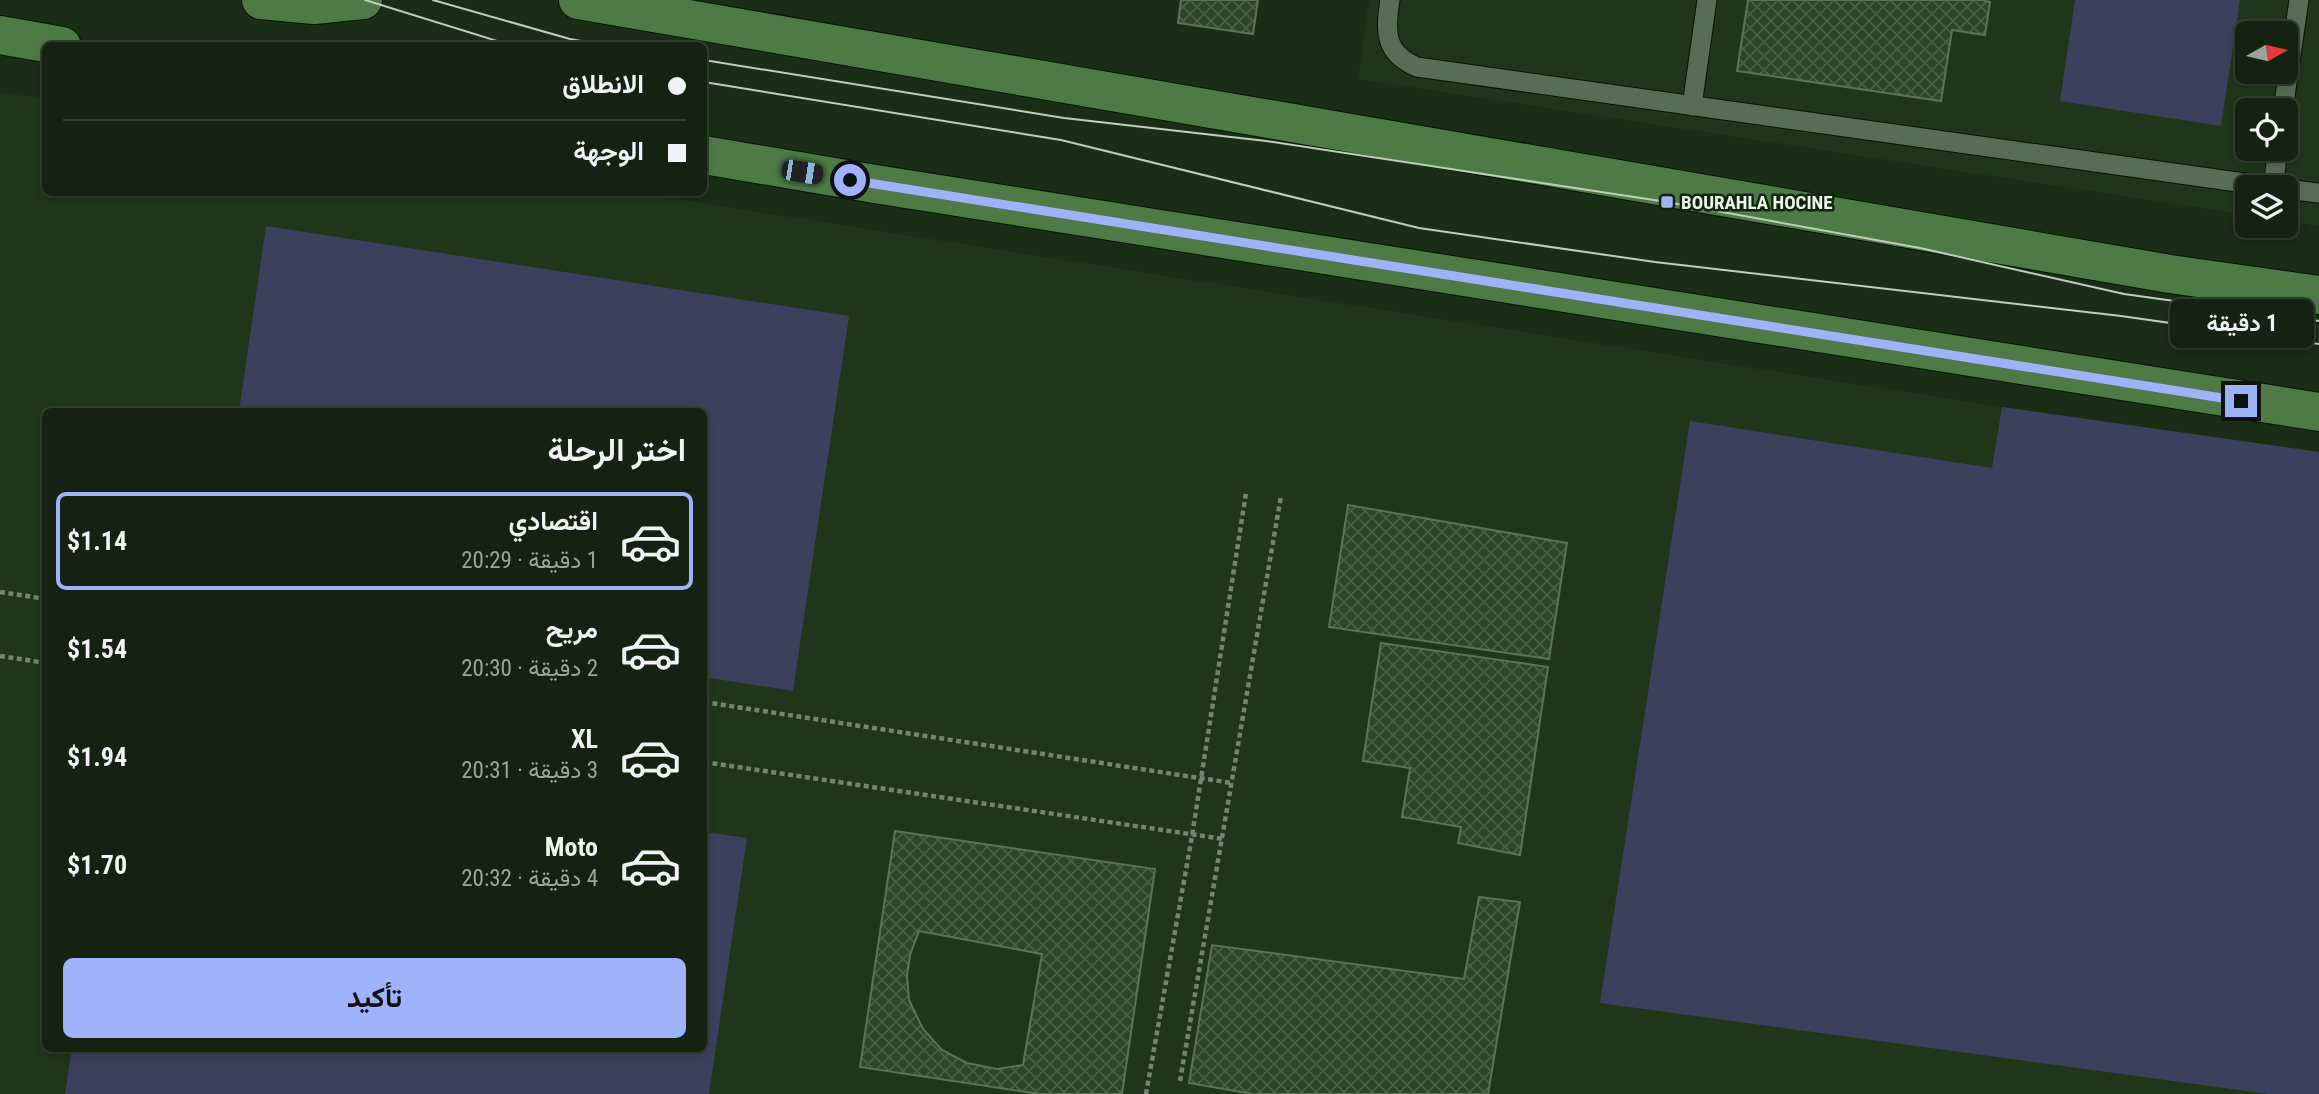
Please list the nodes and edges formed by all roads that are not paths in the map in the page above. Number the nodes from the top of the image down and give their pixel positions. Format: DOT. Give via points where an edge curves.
graph roads {
  1 [pos="261,0"];
  2 [pos="363,0"];
  3 [pos="578,0"];
  4 [pos="1390,0"];
  5 [pos="1707,0"];
  6 [pos="2299,0"];
  7 [pos="0,35"];
  8 [pos="42,42"];
  9 [pos="2285,98"];
  10 [pos="1692,106"];
  11 [pos="707,156"];
  12 [pos="2235,182"];
  13 [pos="2298,191"];
  14 [pos="2319,194"];
  15 [pos="2319,295"];
  16 [pos="2319,412"];
  1 -- 2 [label="street" via="314,5"];
  3 -- 15 [label="street" via="2170,274"];
  4 -- 10 [label="lane" via="1386,24 1391,44 1405,62 1417,67"];
  5 -- 10 [label="lane"];
  6 -- 9 [label="lane"];
  7 -- 8 [label="street"];
  10 -- 12 [label="lane"];
  11 -- 16 [label="street"];
  13 -- 14 [label="lane"];
}
